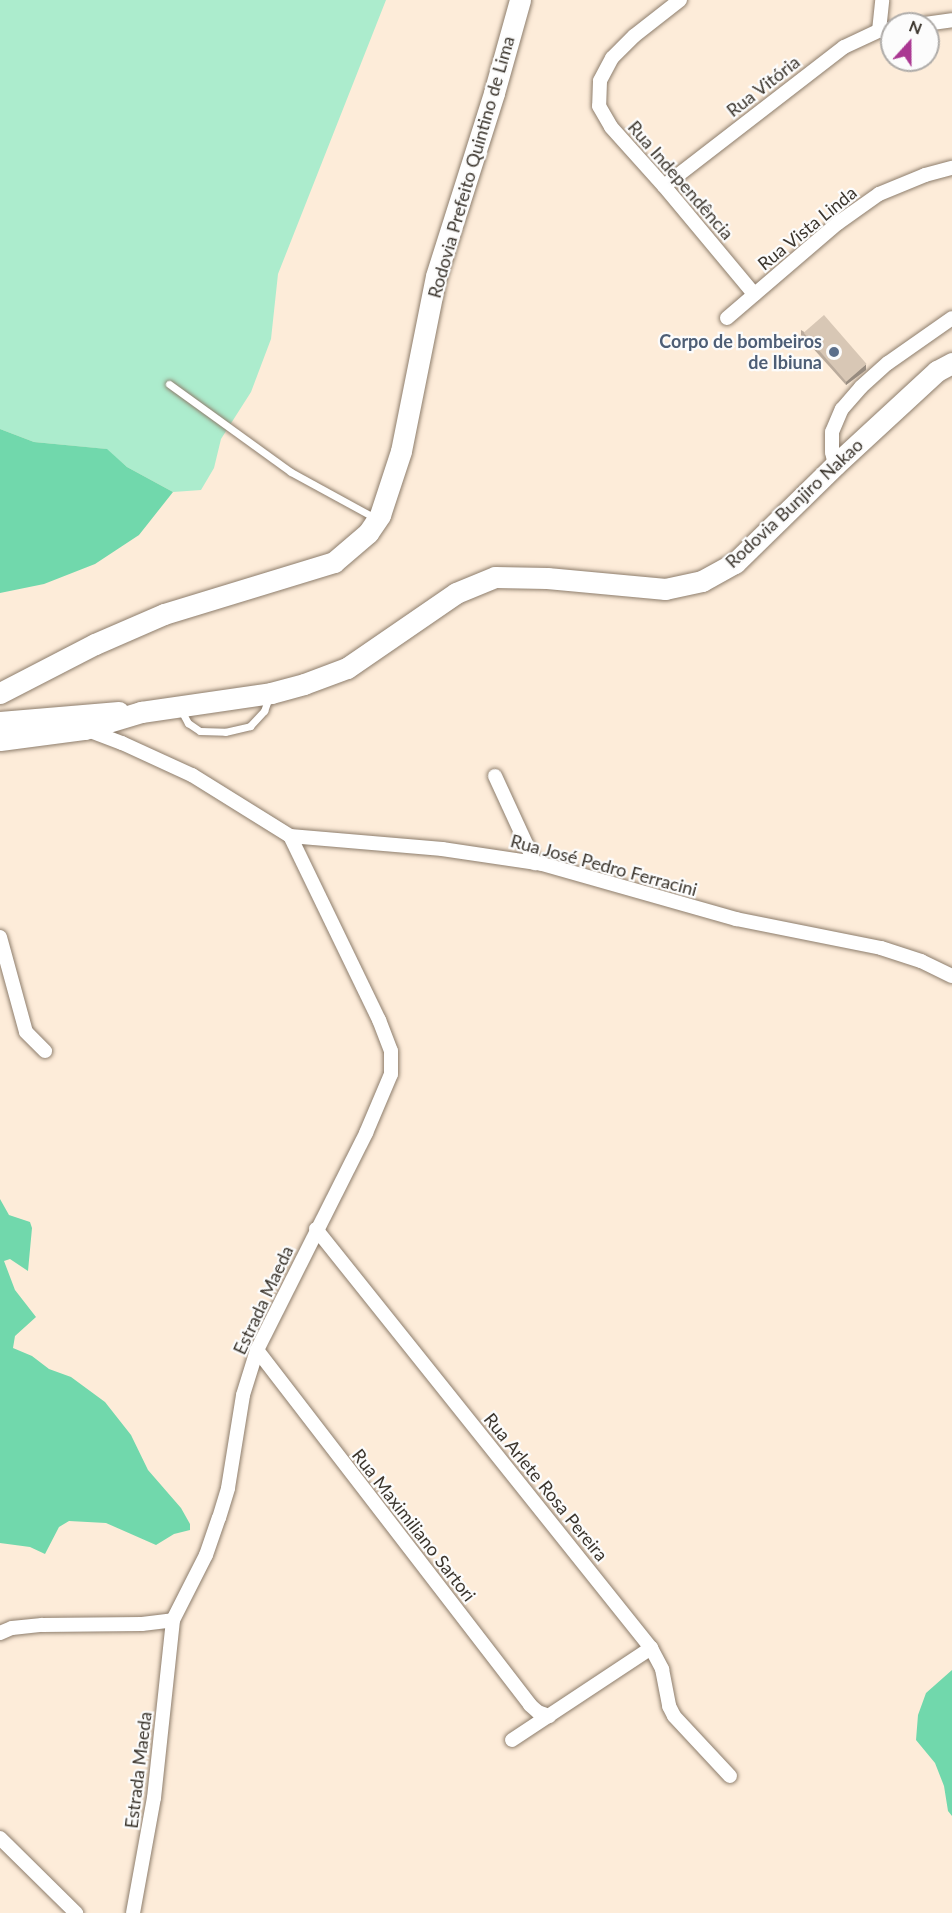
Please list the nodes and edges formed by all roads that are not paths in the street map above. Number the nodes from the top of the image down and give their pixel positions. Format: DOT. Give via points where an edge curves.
graph roads {
  1 [pos="520,0"];
  2 [pos="680,0"];
  3 [pos="880,32"];
  4 [pos="952,168"];
  5 [pos="664,186"];
  6 [pos="754,294"];
  7 [pos="727,318"];
  8 [pos="952,318"];
  9 [pos="952,363"];
  10 [pos="169,384"];
  11 [pos="835,465"];
  12 [pos="377,519"];
  13 [pos="31,678"];
  14 [pos="0,693"];
  15 [pos="271,693"];
  16 [pos="0,703"];
  17 [pos="178,706"];
  18 [pos="141,712"];
  19 [pos="0,722"];
  20 [pos="85,729"];
  21 [pos="0,740"];
  22 [pos="495,776"];
  23 [pos="290,836"];
  24 [pos="535,863"];
  25 [pos="0,937"];
  26 [pos="952,976"];
  27 [pos="45,1051"];
  28 [pos="316,1229"];
  29 [pos="256,1350"];
  30 [pos="173,1620"];
  31 [pos="0,1633"];
  32 [pos="651,1648"];
  33 [pos="549,1716"];
  34 [pos="512,1740"];
  35 [pos="730,1776"];
  36 [pos="0,1838"];
  37 [pos="76,1913"];
  38 [pos="133,1913"];
  1 -- 12 [label="main road, Rodovia Prefeito Quintino de Lima" via="436,276 401,451"];
  2 -- 5 [label="street, Rua Independência" via="612,58 600,81 599,106 611,127"];
  3 -- 5 [label="street, Rua Vitória" via="844,46"];
  4 -- 6 [label="street, Rua Vista Linda" via="879,194"];
  5 -- 6 [label="street, Rua Independência"];
  6 -- 7 [label="street, Rua Vista Linda"];
  8 -- 11 [label="street" via="888,363 842,410 832,432"];
  9 -- 11 [label="main road, Rodovia Bunjiro Nakao" via="937,371"];
  10 -- 12 [label="lane" via="291,472"];
  11 -- 15 [label="main road, Rodovia Bunjiro Nakao" via="735,563 702,581 665,589 547,578 495,578 456,593 347,668"];
  12 -- 13 [label="main road, Rodovia Prefeito Quintino de Lima" via="368,533 334,562 164,614"];
  13 -- 14 [label="main road, Rodovia Prefeito Quintino de Lima"];
  13 -- 16 [label="main road"];
  15 -- 17 [label="main road, Rodovia Bunjiro Nakao"];
  15 -- 17 [label="lane" via="264,711 250,726 225,732 200,731 188,723"];
  17 -- 18 [label="main road, Rodovia Bunjiro Nakao"];
  18 -- 19 [label="main road, Rodovia Bunjiro Nakao" via="94,712"];
  18 -- 20 [label="main road, Rodovia Bunjiro Nakao"];
  20 -- 21 [label="main road, Rodovia Bunjiro Nakao"];
  20 -- 23 [label="street, Rua José Pedro Ferracini" via="192,775"];
  22 -- 24 [label="street"];
  23 -- 24 [label="street, Rua José Pedro Ferracini" via="442,849"];
  23 -- 28 [label="street, Estrada Maeda" via="391,1051 391,1074 384,1093"];
  24 -- 26 [label="street, Rua José Pedro Ferracini" via="736,918 881,948"];
  25 -- 27 [label="street" via="26,1032"];
  28 -- 29 [label="street, Estrada Maeda"];
  28 -- 32 [label="street, Rua Arlete Rosa Pereira"];
  29 -- 30 [label="street, Estrada Maeda" via="243,1395 228,1488 219,1518 206,1555"];
  29 -- 33 [label="street, Rua Maximiliano Sartori" via="530,1705"];
  30 -- 31 [label="street" via="42,1625"];
  30 -- 38 [label="street, Estrada Maeda" via="154,1798"];
  32 -- 33 [label="street"];
  32 -- 35 [label="street, Rua Arlete Rosa Pereira" via="662,1669 674,1716"];
  33 -- 34 [label="street"];
  36 -- 37 [label="street"];
}
